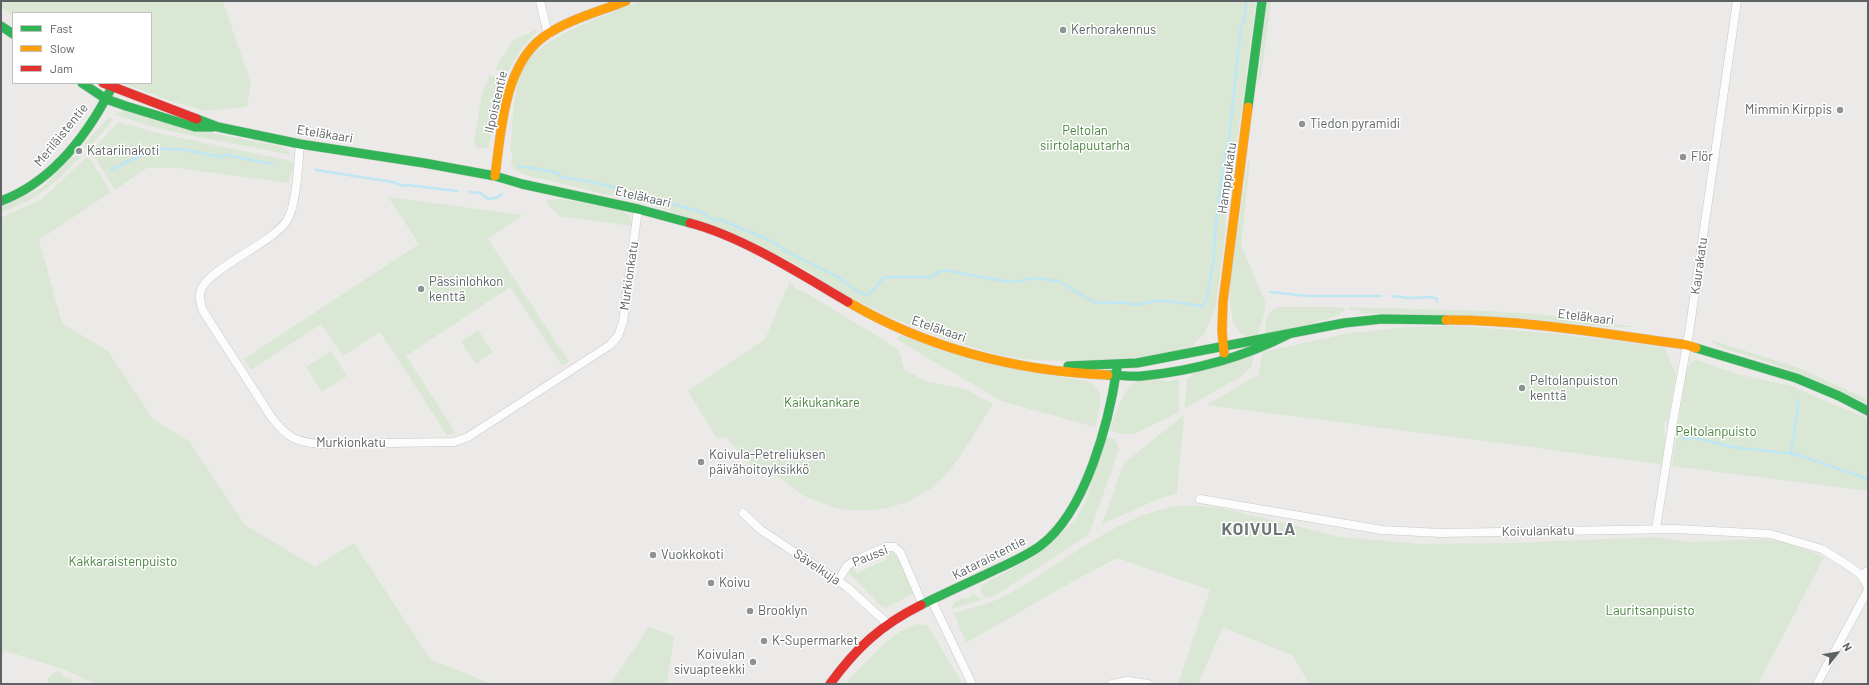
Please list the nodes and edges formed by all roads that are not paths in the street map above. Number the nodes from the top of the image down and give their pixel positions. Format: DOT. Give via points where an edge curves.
graph roads {
  1 [pos="540,1"];
  2 [pos="626,1"];
  3 [pos="1262,1"];
  4 [pos="1737,1"];
  5 [pos="1,26"];
  6 [pos="12,33"];
  7 [pos="548,35"];
  8 [pos="84,84"];
  9 [pos="105,84"];
  10 [pos="112,87"];
  11 [pos="106,99"];
  12 [pos="218,127"];
  13 [pos="300,144"];
  14 [pos="495,176"];
  15 [pos="1,201"];
  16 [pos="638,209"];
  17 [pos="1289,334"];
  18 [pos="1687,345"];
  19 [pos="1223,346"];
  20 [pos="1224,358"];
  21 [pos="1117,365"];
  22 [pos="1038,367"];
  23 [pos="1116,376"];
  24 [pos="1868,412"];
  25 [pos="1200,499"];
  26 [pos="743,513"];
  27 [pos="1656,529"];
  28 [pos="1864,573"];
  29 [pos="838,581"];
  30 [pos="1868,587"];
  31 [pos="1868,590"];
  32 [pos="932,601"];
  33 [pos="923,605"];
  34 [pos="888,624"];
  35 [pos="830,684"];
  36 [pos="972,684"];
  37 [pos="1112,684"];
  38 [pos="1148,684"];
  39 [pos="1817,684"];
  1 -- 7 [label="street"];
  2 -- 7 [label="main road, Ilpoistentie"];
  3 -- 19 [label="main road, Hamppukatu" via="1223,302"];
  4 -- 18 [label="street, Kaurakatu"];
  5 -- 6 [label="main road"];
  7 -- 14 [label="main road, Ilpoistentie" via="530,49 516,71 504,117"];
  8 -- 11 [label="main road, Eteläkaari"];
  9 -- 10 [label="main road, Eteläkaari"];
  10 -- 11 [label="main road, Meriläistentie"];
  10 -- 12 [label="main road, Eteläkaari"];
  11 -- 12 [label="main road, Eteläkaari" via="195,127"];
  11 -- 15 [label="main road, Meriläistentie" via="74,144 53,168 34,185"];
  12 -- 13 [label="main road, Eteläkaari"];
  13 -- 14 [label="main road, Eteläkaari"];
  13 -- 16 [label="street, Murkionkatu" via="294,197 287,221 272,235 212,277 201,289 200,296 203,311 272,418 285,434 306,443 454,442 468,437 610,345 618,336 623,322"];
  14 -- 16 [label="main road, Eteläkaari"];
  16 -- 22 [label="main road, Eteläkaari" via="694,224 739,242 874,317 909,333 953,349"];
  17 -- 18 [label="main road, Eteläkaari" via="1344,322 1382,319 1481,320 1552,326"];
  17 -- 19 [label="main road, Eteläkaari"];
  17 -- 20 [label="main road, Eteläkaari" via="1266,345"];
  18 -- 24 [label="main road, Eteläkaari" via="1796,378 1839,396"];
  18 -- 27 [label="street, Kaurakatu"];
  19 -- 20 [label="main road, Hamppukatu"];
  19 -- 21 [label="main road, Eteläkaari"];
  20 -- 23 [label="main road, Eteläkaari" via="1163,374"];
  21 -- 22 [label="main road, Eteläkaari"];
  21 -- 23 [label="main road, Kataraistentie"];
  22 -- 23 [label="main road, Eteläkaari" via="1066,373"];
  23 -- 32 [label="main road, Kataraistentie" via="1108,411 1081,492 1054,534 1030,553"];
  25 -- 27 [label="street, Koivulankatu" via="1382,530 1441,533"];
  26 -- 29 [label="street, Sävelkuja" via="761,530"];
  27 -- 28 [label="street, Koivulankatu" via="1751,531 1770,534 1822,549"];
  28 -- 30 [label="street"];
  29 -- 33 [label="street, Paussi" via="847,566 854,561 886,547 894,547 900,552"];
  29 -- 34 [label="street, Sävelkuja"];
  31 -- 39 [label="street"];
  32 -- 33 [label="main road, Kataraistentie"];
  32 -- 36 [label="street"];
  33 -- 34 [label="main road, Kataraistentie"];
  34 -- 35 [label="main road, Kataraistentie" via="846,662"];
  37 -- 38 [label="street" via="1127,681"];
}
